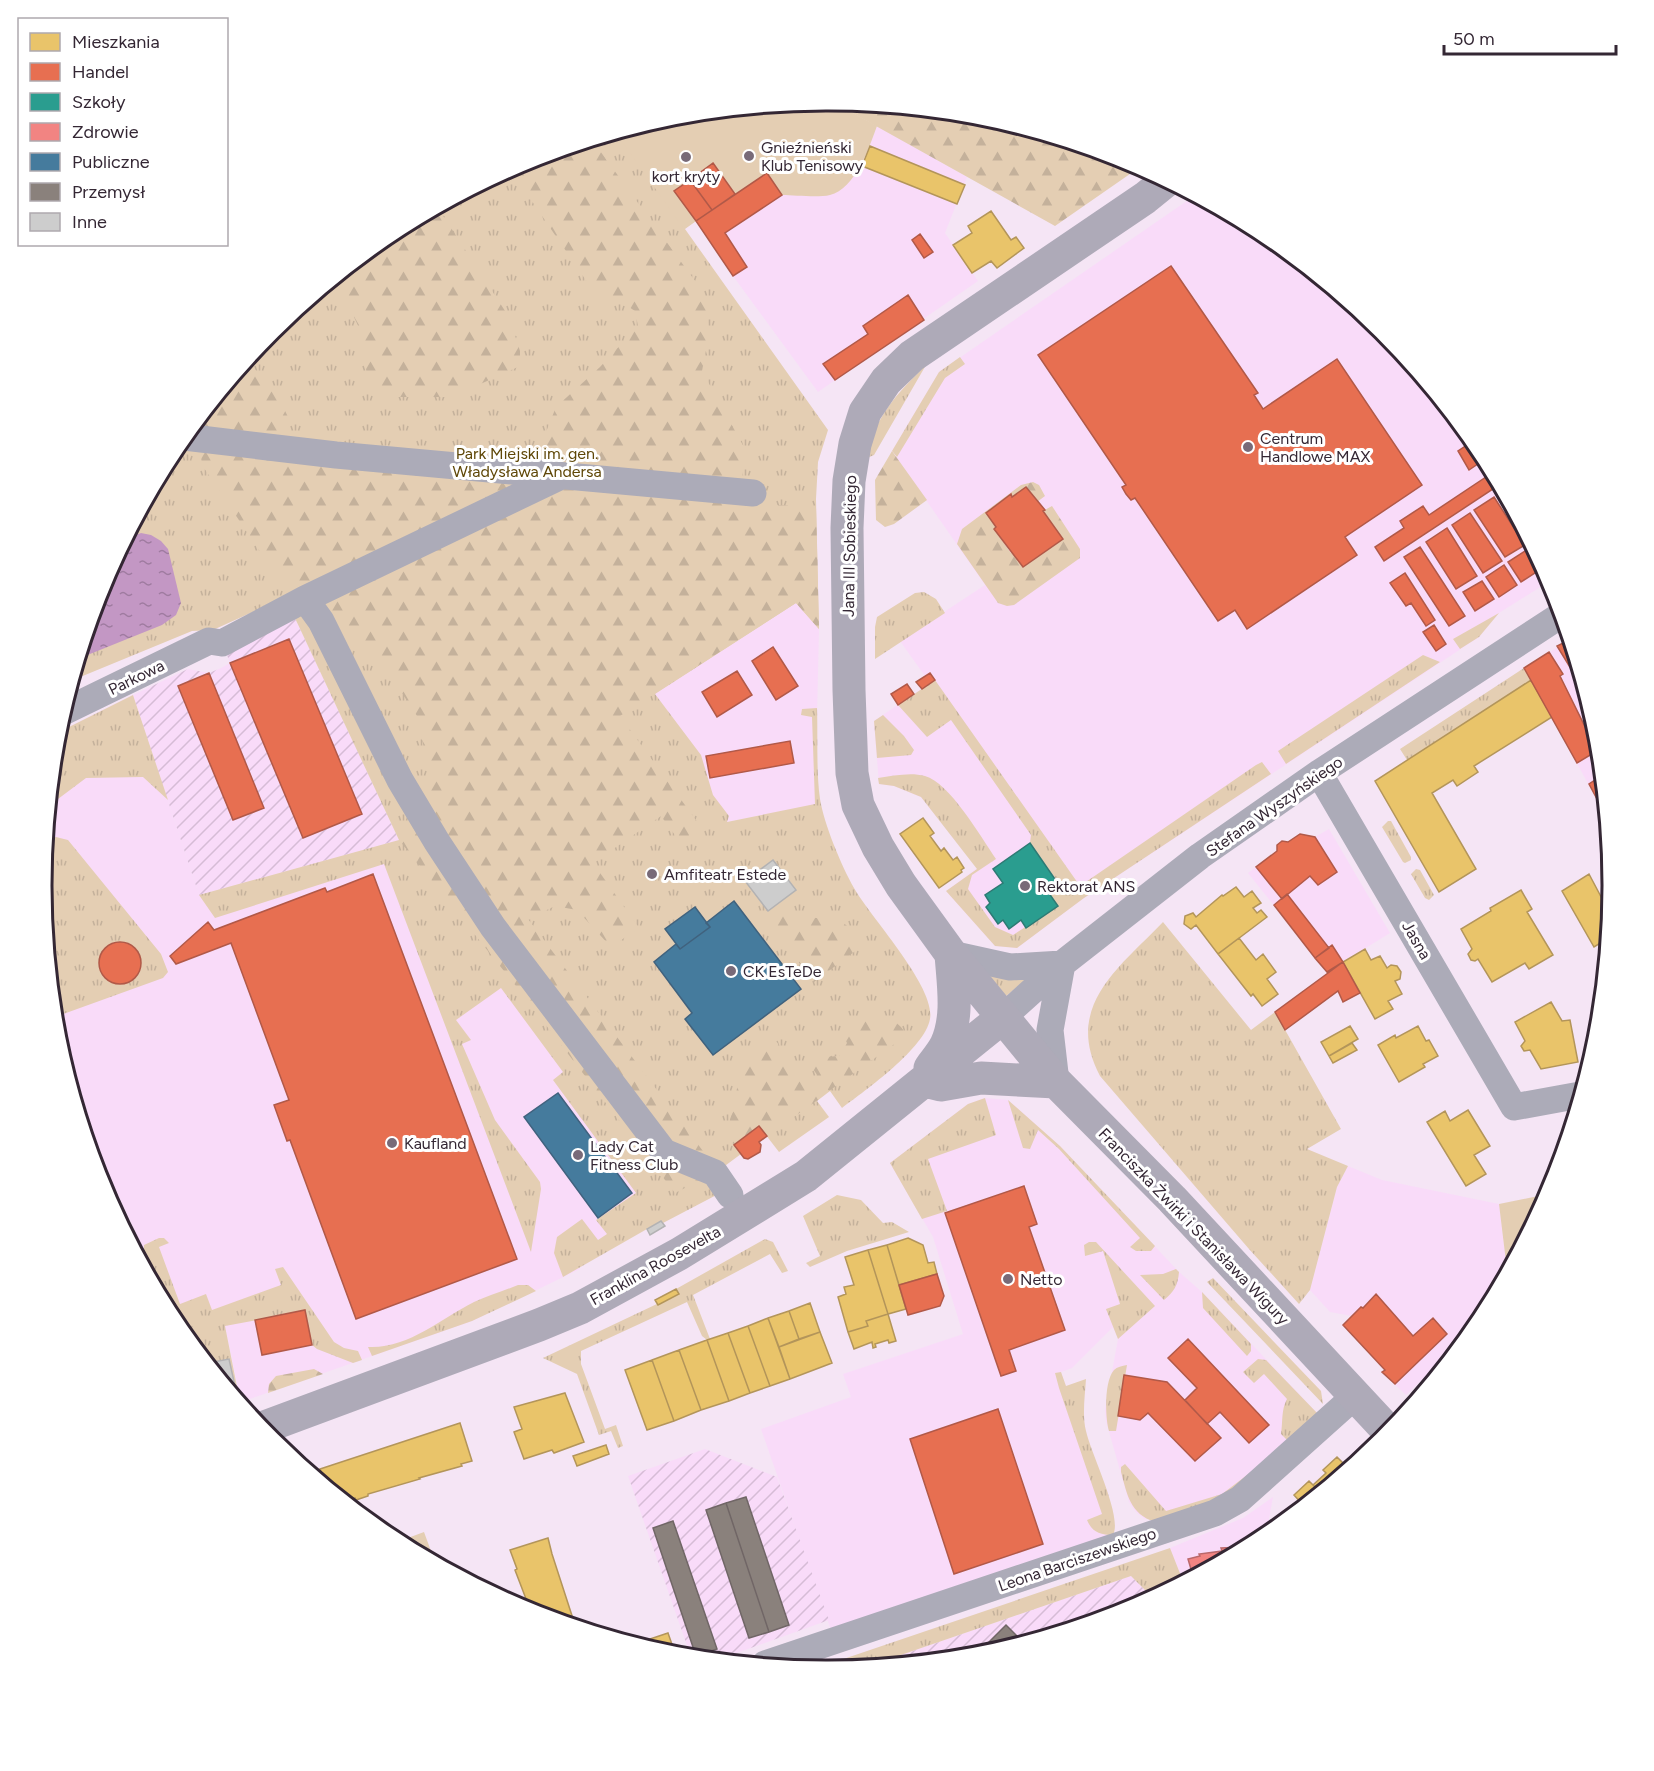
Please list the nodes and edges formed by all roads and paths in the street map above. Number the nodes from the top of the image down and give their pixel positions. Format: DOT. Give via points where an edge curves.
graph roads {
  1 [pos="1159,186"];
  2 [pos="195,438"];
  3 [pos="560,477"];
  4 [pos="753,493"];
  5 [pos="305,599"];
  6 [pos="1554,620"];
  7 [pos="74,707"];
  8 [pos="1319,773"];
  9 [pos="951,954"];
  10 [pos="1062,964"];
  11 [pos="1002,1018"];
  12 [pos="924,1081"];
  13 [pos="1056,1082"];
  14 [pos="1572,1097"];
  15 [pos="730,1195"];
  16 [pos="1355,1396"];
  17 [pos="271,1425"];
  18 [pos="1382,1425"];
  19 [pos="782,1658"];
  1 -- 9 [label="street, Jana III Sobieskiego" via="912,356 886,381 865,412 855,444 847,528 852,773 858,805 901,885"];
  2 -- 3 [label="street"];
  3 -- 4 [label="street"];
  3 -- 5 [label="street, Parkowa"];
  5 -- 7 [label="street, Parkowa" via="222,643 209,642"];
  5 -- 15 [label="street" via="321,621 400,780 493,927 664,1152 715,1173"];
  6 -- 8 [label="street, Stefana Wyszyńskiego"];
  8 -- 10 [label="street, Stefana Wyszyńskiego" via="1200,856"];
  8 -- 14 [label="street, Jasna" via="1514,1107"];
  9 -- 10 [label="street" via="1010,967"];
  9 -- 11 [label="street, Jana III Sobieskiego"];
  9 -- 12 [label="street" via="952,1026 946,1045"];
  10 -- 11 [label="street, Stefana Wyszyńskiego"];
  10 -- 13 [label="street" via="1050,1030"];
  11 -- 12 [label="street, Franklina Roosevelta"];
  11 -- 13 [label="street, Franciszka Żwirki i Stanisława Wigury"];
  12 -- 13 [label="street" via="941,1085 981,1078"];
  12 -- 17 [label="street, Franklina Roosevelta" via="806,1176 679,1254 580,1308"];
  13 -- 16 [label="street, Franciszka Żwirki i Stanisława Wigury" via="1172,1199"];
  16 -- 18 [label="street, Franciszka Żwirki i Stanisława Wigury"];
  16 -- 19 [label="street, Leona Barciszewskiego" via="1240,1498 1215,1513"];
}
